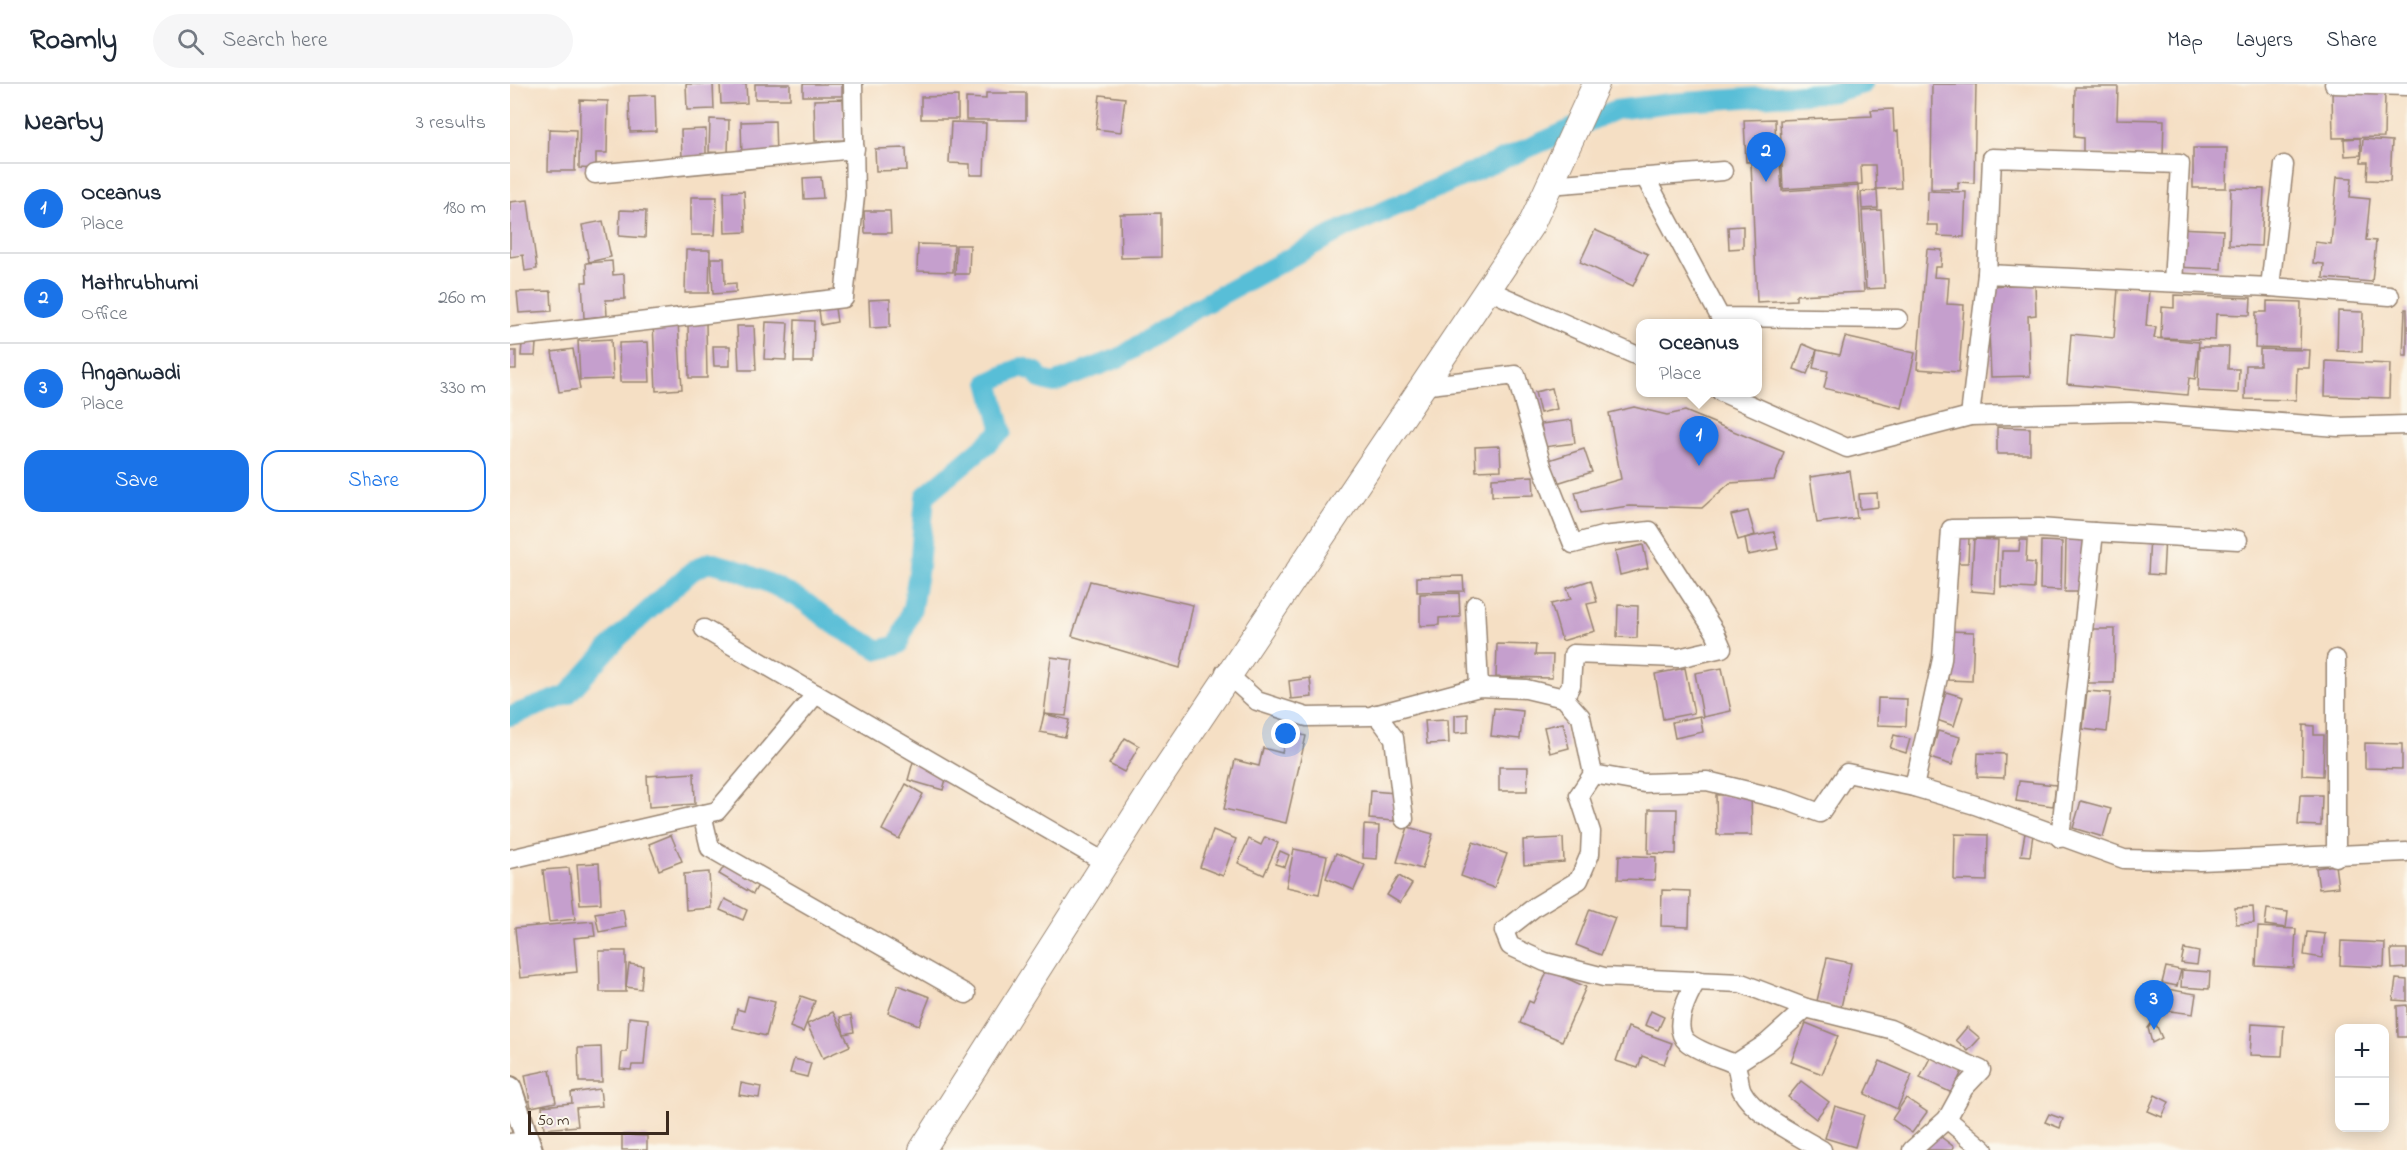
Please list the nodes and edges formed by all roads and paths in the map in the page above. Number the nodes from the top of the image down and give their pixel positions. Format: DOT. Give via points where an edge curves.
graph roads {
  1 [pos="853,84"];
  2 [pos="1596,84"];
  3 [pos="2334,84"];
  4 [pos="2407,86"];
  5 [pos="855,149"];
  6 [pos="2284,165"];
  7 [pos="1723,171"];
  8 [pos="596,174"];
  9 [pos="1645,177"];
  10 [pos="1550,182"];
  11 [pos="1987,274"];
  12 [pos="2173,282"];
  13 [pos="2270,287"];
  14 [pos="1486,289"];
  15 [pos="2390,296"];
  16 [pos="1898,319"];
  17 [pos="510,337"];
  18 [pos="1636,355"];
  19 [pos="1421,386"];
  20 [pos="1730,397"];
  21 [pos="1970,416"];
  22 [pos="2407,425"];
  23 [pos="2094,532"];
  24 [pos="2238,540"];
  25 [pos="1475,605"];
  26 [pos="704,629"];
  27 [pos="2336,659"];
  28 [pos="1226,673"];
  29 [pos="1479,687"];
  30 [pos="816,694"];
  31 [pos="1564,698"];
  32 [pos="1376,714"];
  33 [pos="1593,774"];
  34 [pos="1914,787"];
  35 [pos="702,814"];
  36 [pos="1404,819"];
  37 [pos="2060,838"];
  38 [pos="2407,852"];
  39 [pos="2336,857"];
  40 [pos="510,859"];
  41 [pos="1106,863"];
  42 [pos="1697,980"];
  43 [pos="966,994"];
  44 [pos="1806,1008"];
  45 [pos="1736,1064"];
  46 [pos="510,1088"];
  47 [pos="1947,1119"];
  48 [pos="523,1145"];
  49 [pos="922,1150"];
  50 [pos="1822,1150"];
  51 [pos="1912,1150"];
  52 [pos="1984,1150"];
  1 -- 5 [label="street"];
  2 -- 10 [label="main road"];
  3 -- 4 [label="street"];
  5 -- 8 [label="street"];
  5 -- 17 [label="street" via="855,196 844,298"];
  6 -- 13 [label="street"];
  7 -- 9 [label="street"];
  9 -- 10 [label="street"];
  9 -- 16 [label="street" via="1720,317"];
  10 -- 14 [label="main road" via="1531,225"];
  11 -- 12 [label="street"];
  11 -- 12 [label="street" via="1992,158 2180,164"];
  11 -- 21 [label="street"];
  12 -- 13 [label="street"];
  13 -- 15 [label="street"];
  14 -- 18 [label="street"];
  14 -- 19 [label="main road"];
  19 -- 28 [label="main road"];
  19 -- 31 [label="street" via="1516,375 1542,466 1573,544 1602,536 1650,531 1722,648 1678,658 1573,654 1572,685"];
  20 -- 21 [label="street" via="1847,448"];
  21 -- 22 [label="street" via="2130,412 2338,427"];
  23 -- 24 [label="street"];
  23 -- 34 [label="street" via="1951,529 1941,658"];
  23 -- 37 [label="street"];
  25 -- 29 [label="street"];
  26 -- 30 [label="street"];
  27 -- 39 [label="street"];
  28 -- 32 [label="street" via="1257,702 1307,717"];
  28 -- 41 [label="main road"];
  29 -- 31 [label="street" via="1526,689"];
  29 -- 32 [label="street"];
  30 -- 35 [label="street" via="717,811"];
  30 -- 41 [label="street"];
  31 -- 33 [label="street" via="1581,717"];
  32 -- 36 [label="street" via="1394,738"];
  33 -- 34 [label="street" via="1644,783 1707,781 1820,813 1847,773"];
  33 -- 42 [label="street" via="1580,795 1591,832 1590,854 1579,880 1514,921 1504,931 1510,946 1545,962 1604,977"];
  34 -- 37 [label="street" via="1975,805"];
  35 -- 40 [label="street"];
  35 -- 43 [label="street" via="710,848"];
  37 -- 39 [label="street" via="2124,859"];
  38 -- 39 [label="street"];
  41 -- 49 [label="main road"];
  42 -- 44 [label="street" via="1741,983"];
  42 -- 45 [label="street" via="1688,996 1681,1034 1688,1043"];
  44 -- 45 [label="street"];
  44 -- 47 [label="street" via="1890,1029 1981,1070 1964,1088"];
  45 -- 50 [label="street" via="1740,1089 1751,1104"];
  46 -- 48 [label="street"];
  47 -- 51 [label="street"];
  47 -- 52 [label="street"];
}
